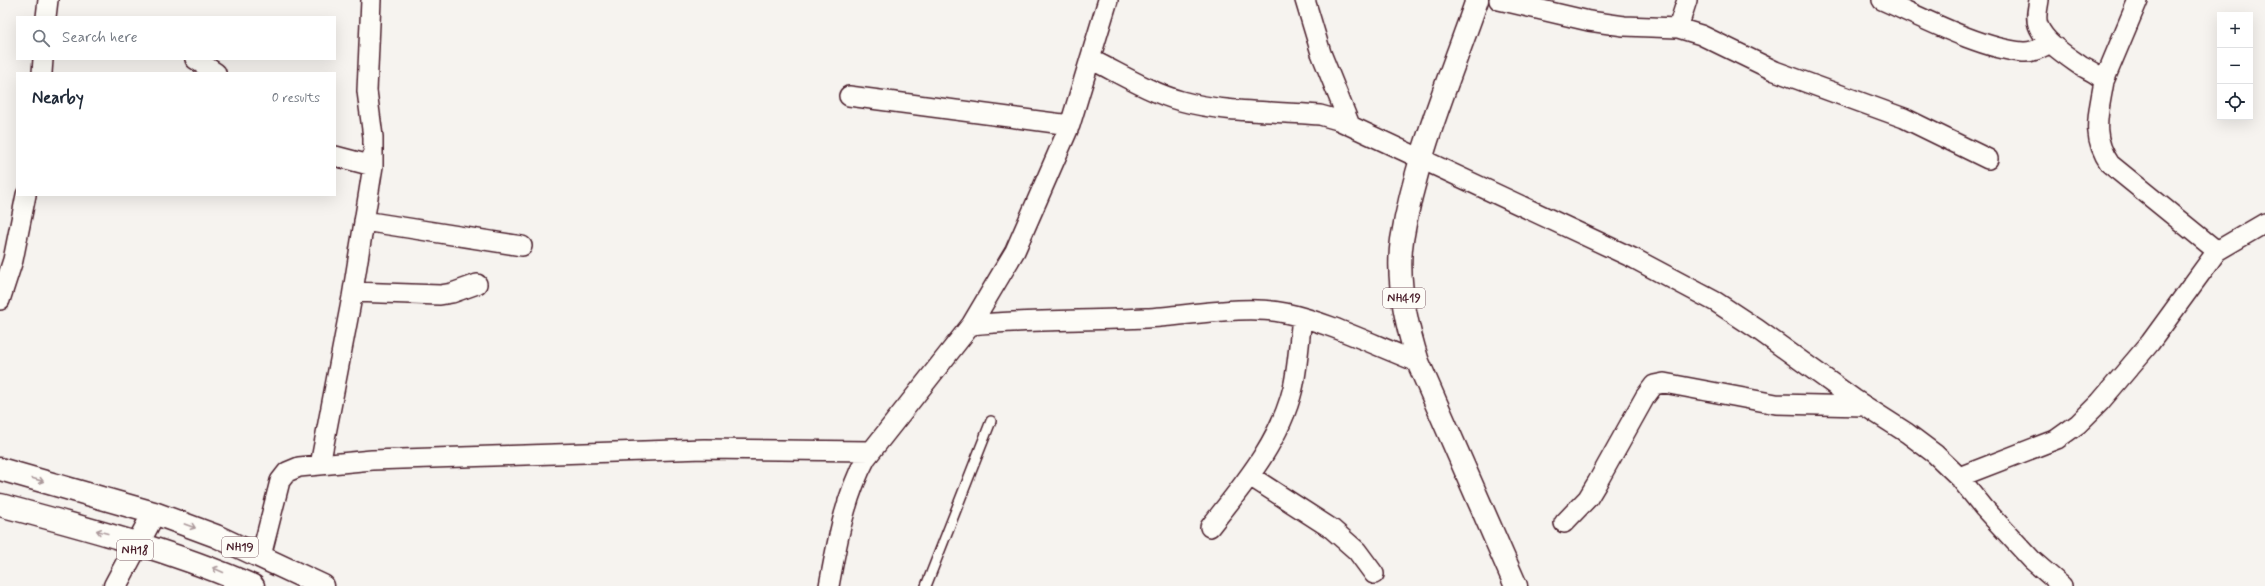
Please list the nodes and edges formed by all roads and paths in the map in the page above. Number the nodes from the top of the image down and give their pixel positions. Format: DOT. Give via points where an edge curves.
graph roads {
  1 [pos="48,0"];
  2 [pos="371,0"];
  3 [pos="1108,0"];
  4 [pos="1305,0"];
  5 [pos="1477,0"];
  6 [pos="1499,0"];
  7 [pos="1687,0"];
  8 [pos="1882,0"];
  9 [pos="2039,0"];
  10 [pos="2138,0"];
  11 [pos="46,16"];
  12 [pos="1678,28"];
  13 [pos="2052,43"];
  14 [pos="1090,59"];
  15 [pos="43,60"];
  16 [pos="196,60"];
  17 [pos="42,72"];
  18 [pos="214,72"];
  19 [pos="2104,81"];
  20 [pos="849,96"];
  21 [pos="1070,125"];
  22 [pos="1350,125"];
  23 [pos="336,156"];
  24 [pos="1422,158"];
  25 [pos="1988,159"];
  26 [pos="373,166"];
  27 [pos="26,196"];
  28 [pos="364,221"];
  29 [pos="2265,223"];
  30 [pos="522,246"];
  31 [pos="2217,251"];
  32 [pos="477,284"];
  33 [pos="353,292"];
  34 [pos="0,300"];
  35 [pos="1302,318"];
  36 [pos="971,325"];
  37 [pos="1418,362"];
  38 [pos="1864,406"];
  39 [pos="991,421"];
  40 [pos="870,451"];
  41 [pos="320,465"];
  42 [pos="0,469"];
  43 [pos="1250,476"];
  44 [pos="1959,476"];
  45 [pos="0,504"];
  46 [pos="154,513"];
  47 [pos="1564,523"];
  48 [pos="1210,528"];
  49 [pos="139,542"];
  50 [pos="261,556"];
  51 [pos="1374,574"];
  52 [pos="115,586"];
  53 [pos="253,586"];
  54 [pos="324,586"];
  55 [pos="829,586"];
  56 [pos="926,586"];
  57 [pos="1516,586"];
  58 [pos="2062,586"];
  1 -- 11 [label="street"];
  2 -- 26 [label="street" via="367,91 373,137"];
  3 -- 14 [label="street"];
  4 -- 22 [label="street" via="1321,53"];
  5 -- 24 [label="highway, NH419"];
  6 -- 12 [label="street" via="1589,21 1624,26"];
  7 -- 12 [label="street"];
  8 -- 13 [label="street" via="1972,39 1998,46 2023,52 2034,51"];
  9 -- 13 [label="street" via="2038,24"];
  10 -- 19 [label="street"];
  12 -- 25 [label="street" via="1701,35 1775,71 1904,118"];
  13 -- 19 [label="street" via="2082,66 2097,73"];
  14 -- 21 [label="street"];
  14 -- 22 [label="street" via="1158,93 1181,101 1208,106 1320,115"];
  15 -- 17 [label="street"];
  16 -- 18 [label="street"];
  19 -- 31 [label="street" via="2096,130 2102,152 2110,164"];
  20 -- 21 [label="street"];
  21 -- 36 [label="street" via="1015,251"];
  22 -- 24 [label="street"];
  23 -- 26 [label="street"];
  24 -- 37 [label="highway, NH419" via="1402,241 1401,275 1409,334"];
  24 -- 38 [label="street" via="1674,278 1757,329"];
  26 -- 28 [label="street"];
  27 -- 34 [label="street" via="13,260"];
  28 -- 30 [label="street"];
  28 -- 33 [label="street"];
  29 -- 31 [label="street"];
  31 -- 44 [label="street" via="2150,343 2078,424 2057,439"];
  32 -- 33 [label="street" via="452,293 440,294"];
  33 -- 41 [label="street"];
  35 -- 36 [label="street" via="1285,312 1253,311"];
  35 -- 37 [label="street"];
  35 -- 43 [label="street" via="1293,387 1287,408 1274,437"];
  36 -- 40 [label="street"];
  37 -- 57 [label="highway, NH419"];
  38 -- 44 [label="street" via="1907,433"];
  38 -- 47 [label="street" via="1776,404 1664,383 1654,385 1598,483 1588,498"];
  39 -- 56 [label="lane"];
  40 -- 41 [label="street" via="704,449 372,460"];
  40 -- 55 [label="street" via="849,497 836,543"];
  41 -- 50 [label="street" via="300,466 287,472 280,481"];
  42 -- 46 [label="highway, NH19, one-way"];
  43 -- 48 [label="street"];
  43 -- 51 [label="street" via="1332,529 1357,551"];
  44 -- 58 [label="street" via="1984,508 2032,560"];
  49 -- 45 [label="highway, NH19, one-way"];
  46 -- 49 [label="highway, NH18"];
  46 -- 50 [label="highway, NH19, one-way"];
  49 -- 52 [label="highway, NH18"];
  53 -- 49 [label="highway, NH19, one-way" via="206,565"];
  50 -- 54 [label="highway, NH19"];
}
